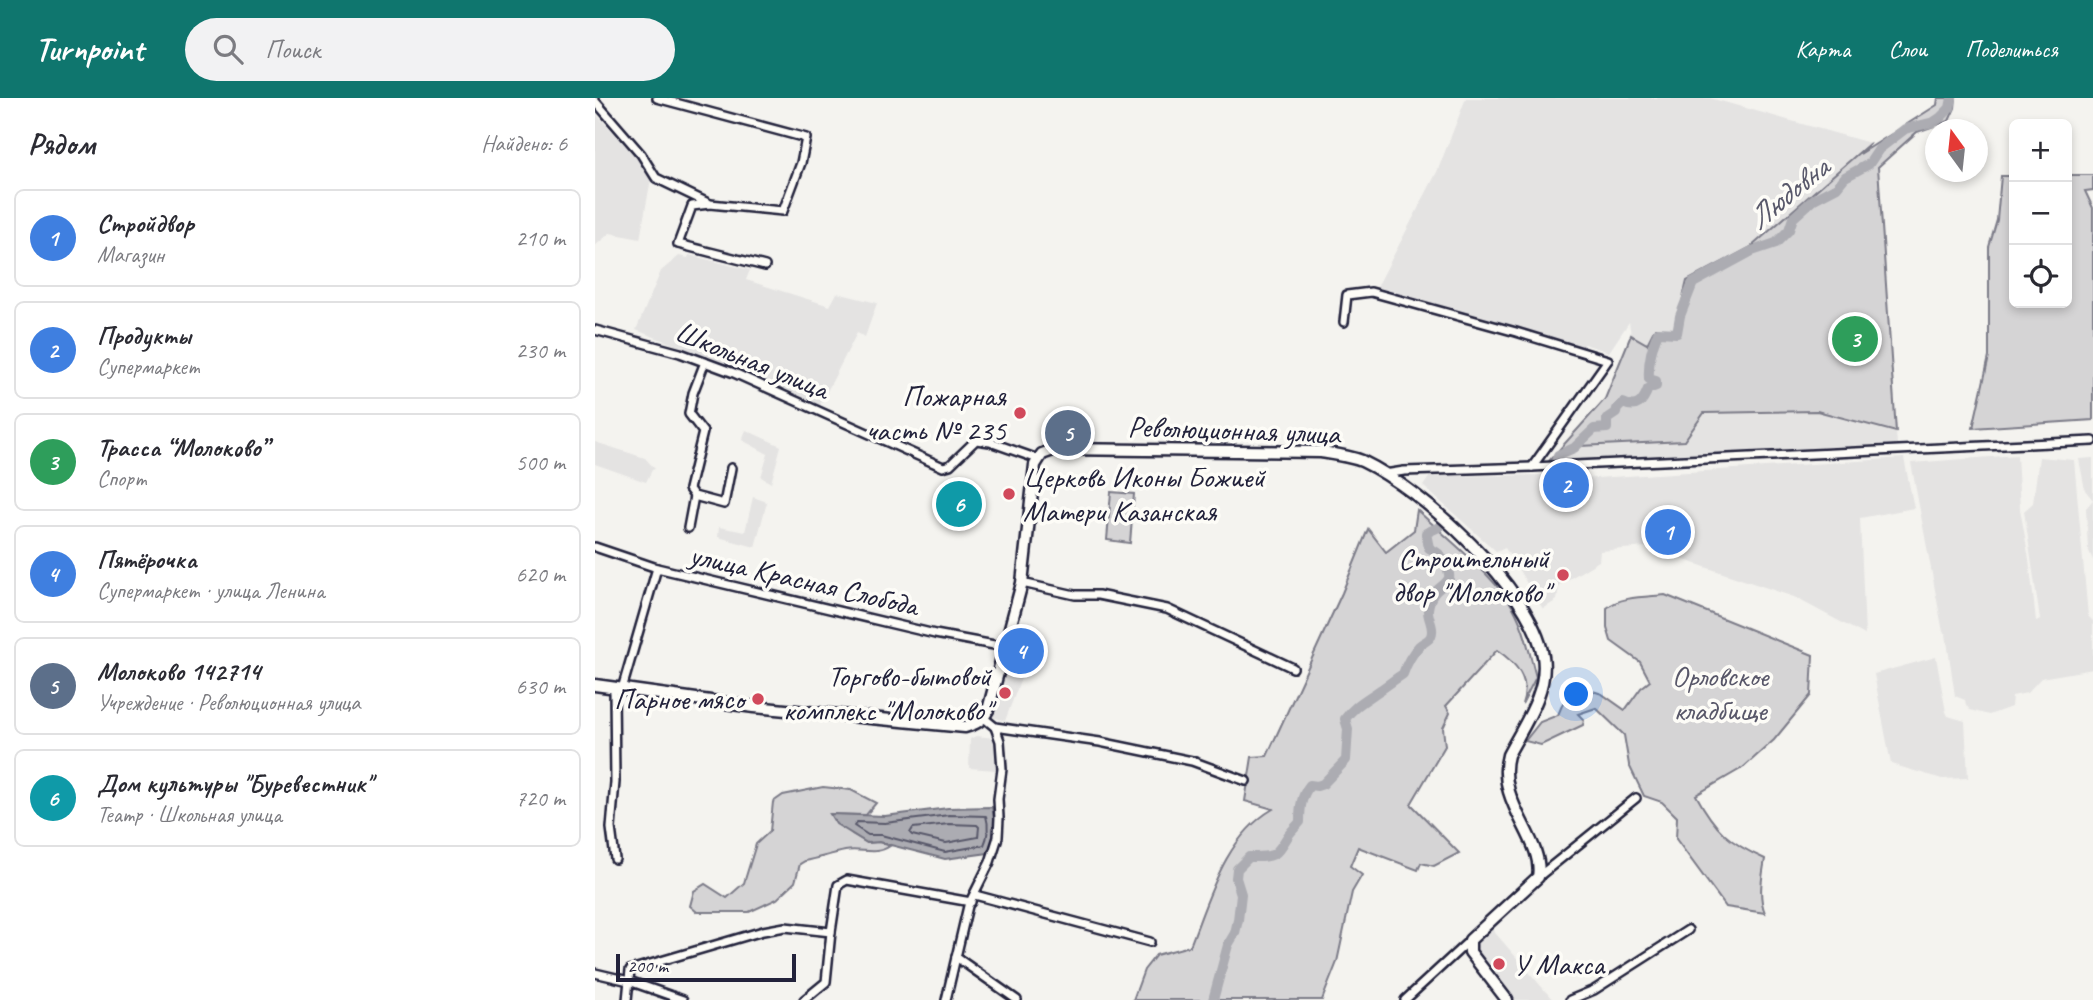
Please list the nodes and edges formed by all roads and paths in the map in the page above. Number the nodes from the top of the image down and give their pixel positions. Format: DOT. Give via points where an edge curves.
graph roads {
  1 [pos="657,98"];
  2 [pos="595,101"];
  3 [pos="711,204"];
  4 [pos="765,266"];
  5 [pos="1344,322"];
  6 [pos="595,330"];
  7 [pos="705,362"];
  8 [pos="2093,441"];
  9 [pos="1038,459"];
  10 [pos="1532,467"];
  11 [pos="731,468"];
  12 [pos="1385,474"];
  13 [pos="694,496"];
  14 [pos="688,528"];
  15 [pos="595,548"];
  16 [pos="657,568"];
  17 [pos="1021,583"];
  18 [pos="1005,647"];
  19 [pos="1293,668"];
  20 [pos="595,685"];
  21 [pos="618,688"];
  22 [pos="984,718"];
  23 [pos="995,727"];
  24 [pos="1246,781"];
  25 [pos="1636,798"];
  26 [pos="615,859"];
  27 [pos="1538,877"];
  28 [pos="973,898"];
  29 [pos="1688,930"];
  30 [pos="831,932"];
  31 [pos="1470,940"];
  32 [pos="1150,942"];
  33 [pos="956,957"];
  34 [pos="595,973"];
  35 [pos="629,981"];
  36 [pos="1594,990"];
  37 [pos="627,1000"];
  38 [pos="683,1000"];
  39 [pos="804,1000"];
  40 [pos="946,1000"];
  41 [pos="1017,1000"];
  42 [pos="1405,1000"];
  43 [pos="1507,1000"];
  44 [pos="1570,1000"];
  45 [pos="1601,1000"];
  1 -- 3 [label="street" via="806,138 783,211"];
  2 -- 3 [label="street" via="656,178"];
  3 -- 4 [label="street" via="692,206 678,244"];
  5 -- 10 [label="street" via="1347,295 1371,292 1608,360"];
  6 -- 7 [label="street, Школьная улица"];
  7 -- 9 [label="street, Школьная улица" via="943,467 976,440"];
  7 -- 13 [label="street" via="689,414 703,432 689,489"];
  8 -- 10 [label="street"];
  9 -- 12 [label="main road, Революционная улица" via="1056,449 1321,452 1361,461"];
  9 -- 17 [label="main road"];
  10 -- 12 [label="street"];
  11 -- 13 [label="street" via="724,504"];
  12 -- 27 [label="main road, Революционная улица" via="1484,557 1521,604 1537,637 1543,657 1538,698 1505,764 1509,796 1536,857"];
  13 -- 14 [label="street"];
  15 -- 16 [label="street, улица Красная Слобода"];
  16 -- 18 [label="street, улица Красная Слобода"];
  16 -- 21 [label="street"];
  17 -- 18 [label="main road"];
  17 -- 19 [label="street" via="1167,609"];
  18 -- 22 [label="main road"];
  20 -- 21 [label="main road"];
  21 -- 22 [label="main road" via="754,707 965,727"];
  21 -- 26 [label="street" via="611,828"];
  22 -- 23 [label="street"];
  23 -- 24 [label="street" via="1192,761"];
  23 -- 28 [label="street" via="1002,769 998,837"];
  25 -- 27 [label="street"];
  27 -- 31 [label="main road"];
  28 -- 30 [label="street" via="847,880 838,885"];
  28 -- 32 [label="street"];
  28 -- 33 [label="street"];
  29 -- 36 [label="street"];
  30 -- 35 [label="street" via="785,927 763,931 630,970"];
  30 -- 39 [label="street" via="826,982"];
  31 -- 42 [label="street"];
  31 -- 43 [label="main road" via="1470,952"];
  33 -- 40 [label="street"];
  33 -- 41 [label="street"];
  34 -- 35 [label="street"];
  35 -- 37 [label="street"];
  35 -- 38 [label="street"];
  36 -- 44 [label="street"];
  36 -- 45 [label="street"];
}
